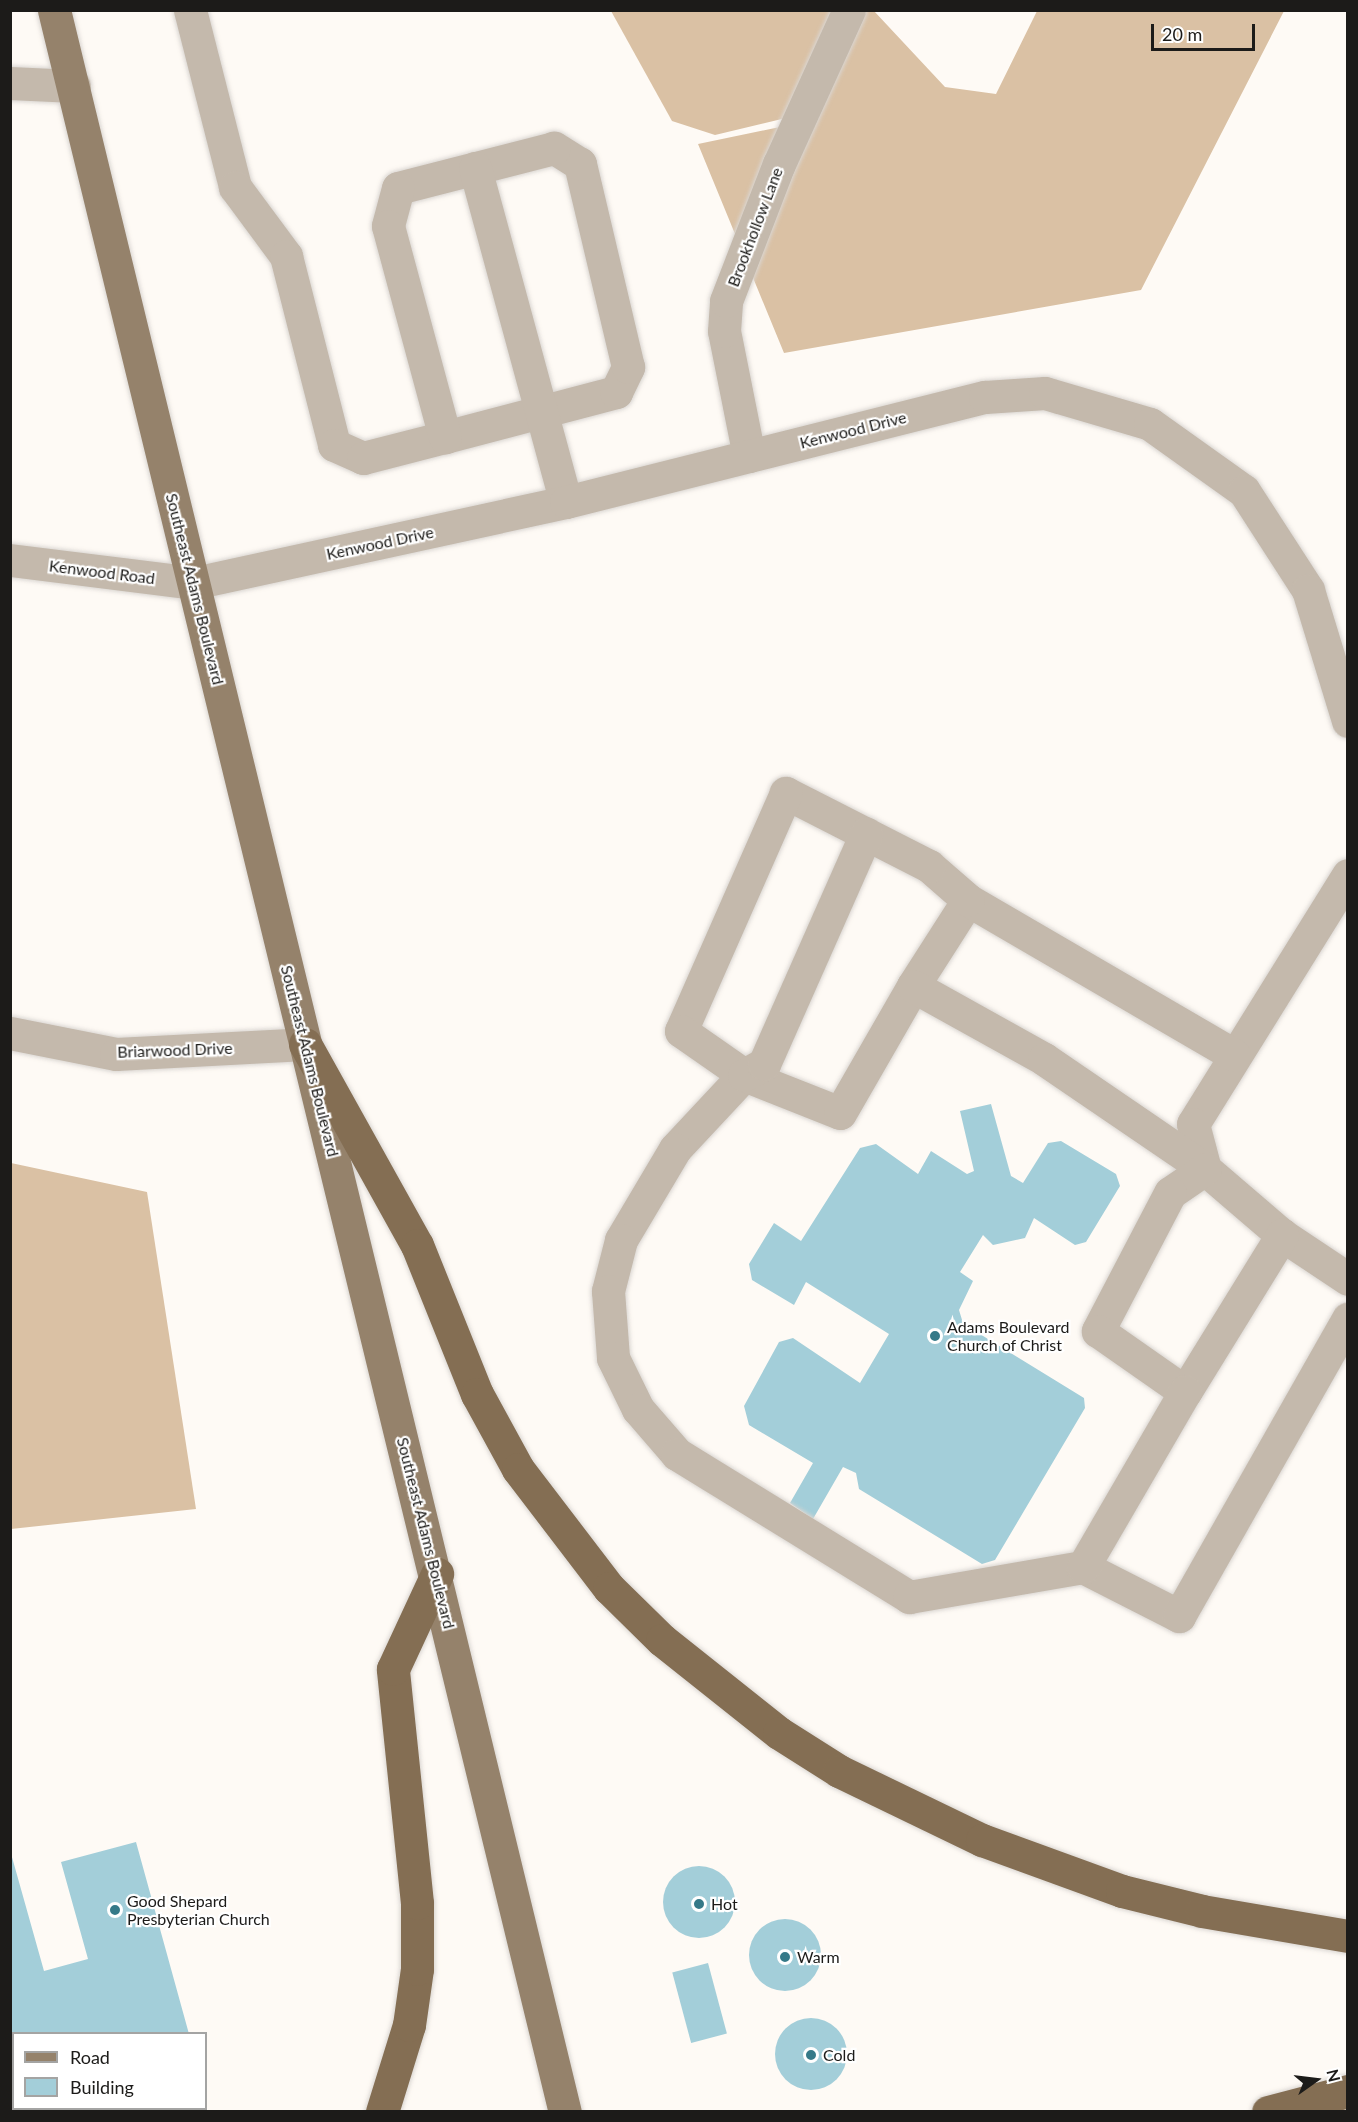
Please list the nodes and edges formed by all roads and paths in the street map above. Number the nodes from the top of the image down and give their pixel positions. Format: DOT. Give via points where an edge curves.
graph roads {
  1 [pos="54,10"];
  2 [pos="190,10"];
  3 [pos="849,10"];
  4 [pos="10,83"];
  5 [pos="74,86"];
  6 [pos="475,168"];
  7 [pos="542,411"];
  8 [pos="445,437"];
  9 [pos="749,456"];
  10 [pos="566,502"];
  11 [pos="10,560"];
  12 [pos="194,583"];
  13 [pos="1347,721"];
  14 [pos="866,834"];
  15 [pos="1347,875"];
  16 [pos="968,900"];
  17 [pos="913,986"];
  18 [pos="10,1033"];
  19 [pos="305,1044"];
  20 [pos="1234,1055"];
  21 [pos="744,1075"];
  22 [pos="1205,1168"];
  23 [pos="1282,1235"];
  24 [pos="1347,1279"];
  25 [pos="1347,1319"];
  26 [pos="1185,1392"];
  27 [pos="1083,1567"];
  28 [pos="437,1574"];
  29 [pos="1347,1936"];
  30 [pos="1347,2091"];
  31 [pos="382,2112"];
  32 [pos="565,2112"];
  33 [pos="1268,2112"];
  1 -- 5 [label="main road, Southeast Adams Boulevard"];
  2 -- 8 [label="street" via="235,187 286,256 334,445 363,458"];
  3 -- 9 [label="street, Brookhollow Lane" via="779,164 726,301 724,331"];
  4 -- 5 [label="street"];
  5 -- 12 [label="main road, Southeast Adams Boulevard"];
  6 -- 7 [label="street"];
  6 -- 7 [label="street" via="554,148 580,164 628,367 616,392"];
  6 -- 8 [label="street" via="398,188 388,225"];
  7 -- 8 [label="street"];
  7 -- 10 [label="street"];
  9 -- 10 [label="street, Kenwood Drive"];
  9 -- 13 [label="street, Kenwood Drive" via="984,397 1045,393 1150,424 1244,490 1288,552 1308,590"];
  10 -- 12 [label="street, Kenwood Drive"];
  11 -- 12 [label="street, Kenwood Road"];
  12 -- 19 [label="main road, Southeast Adams Boulevard"];
  14 -- 16 [label="street" via="928,866"];
  14 -- 21 [label="street" via="764,1064"];
  14 -- 21 [label="street" via="786,793 681,1031"];
  15 -- 20 [label="street"];
  16 -- 17 [label="street"];
  16 -- 20 [label="street"];
  17 -- 21 [label="street" via="840,1113"];
  17 -- 22 [label="street" via="1044,1059"];
  18 -- 19 [label="street, Briarwood Drive" via="116,1054"];
  19 -- 28 [label="main road, Southeast Adams Boulevard"];
  19 -- 29 [label="highway" via="417,1245 477,1394 518,1469 609,1588 662,1640 778,1734 878,1791 982,1840 1122,1891 1202,1911"];
  20 -- 22 [label="street" via="1193,1124"];
  21 -- 27 [label="street" via="675,1149 621,1240 608,1291 613,1358 638,1409 677,1454 909,1597"];
  22 -- 23 [label="street"];
  22 -- 26 [label="street" via="1170,1193 1098,1331"];
  23 -- 24 [label="street"];
  23 -- 26 [label="street"];
  25 -- 27 [label="street" via="1179,1616"];
  26 -- 27 [label="street"];
  28 -- 31 [label="highway" via="393,1669 417,1903 417,1969 409,2025"];
  28 -- 32 [label="main road, Southeast Adams Boulevard"];
  30 -- 33 [label="highway"];
}
